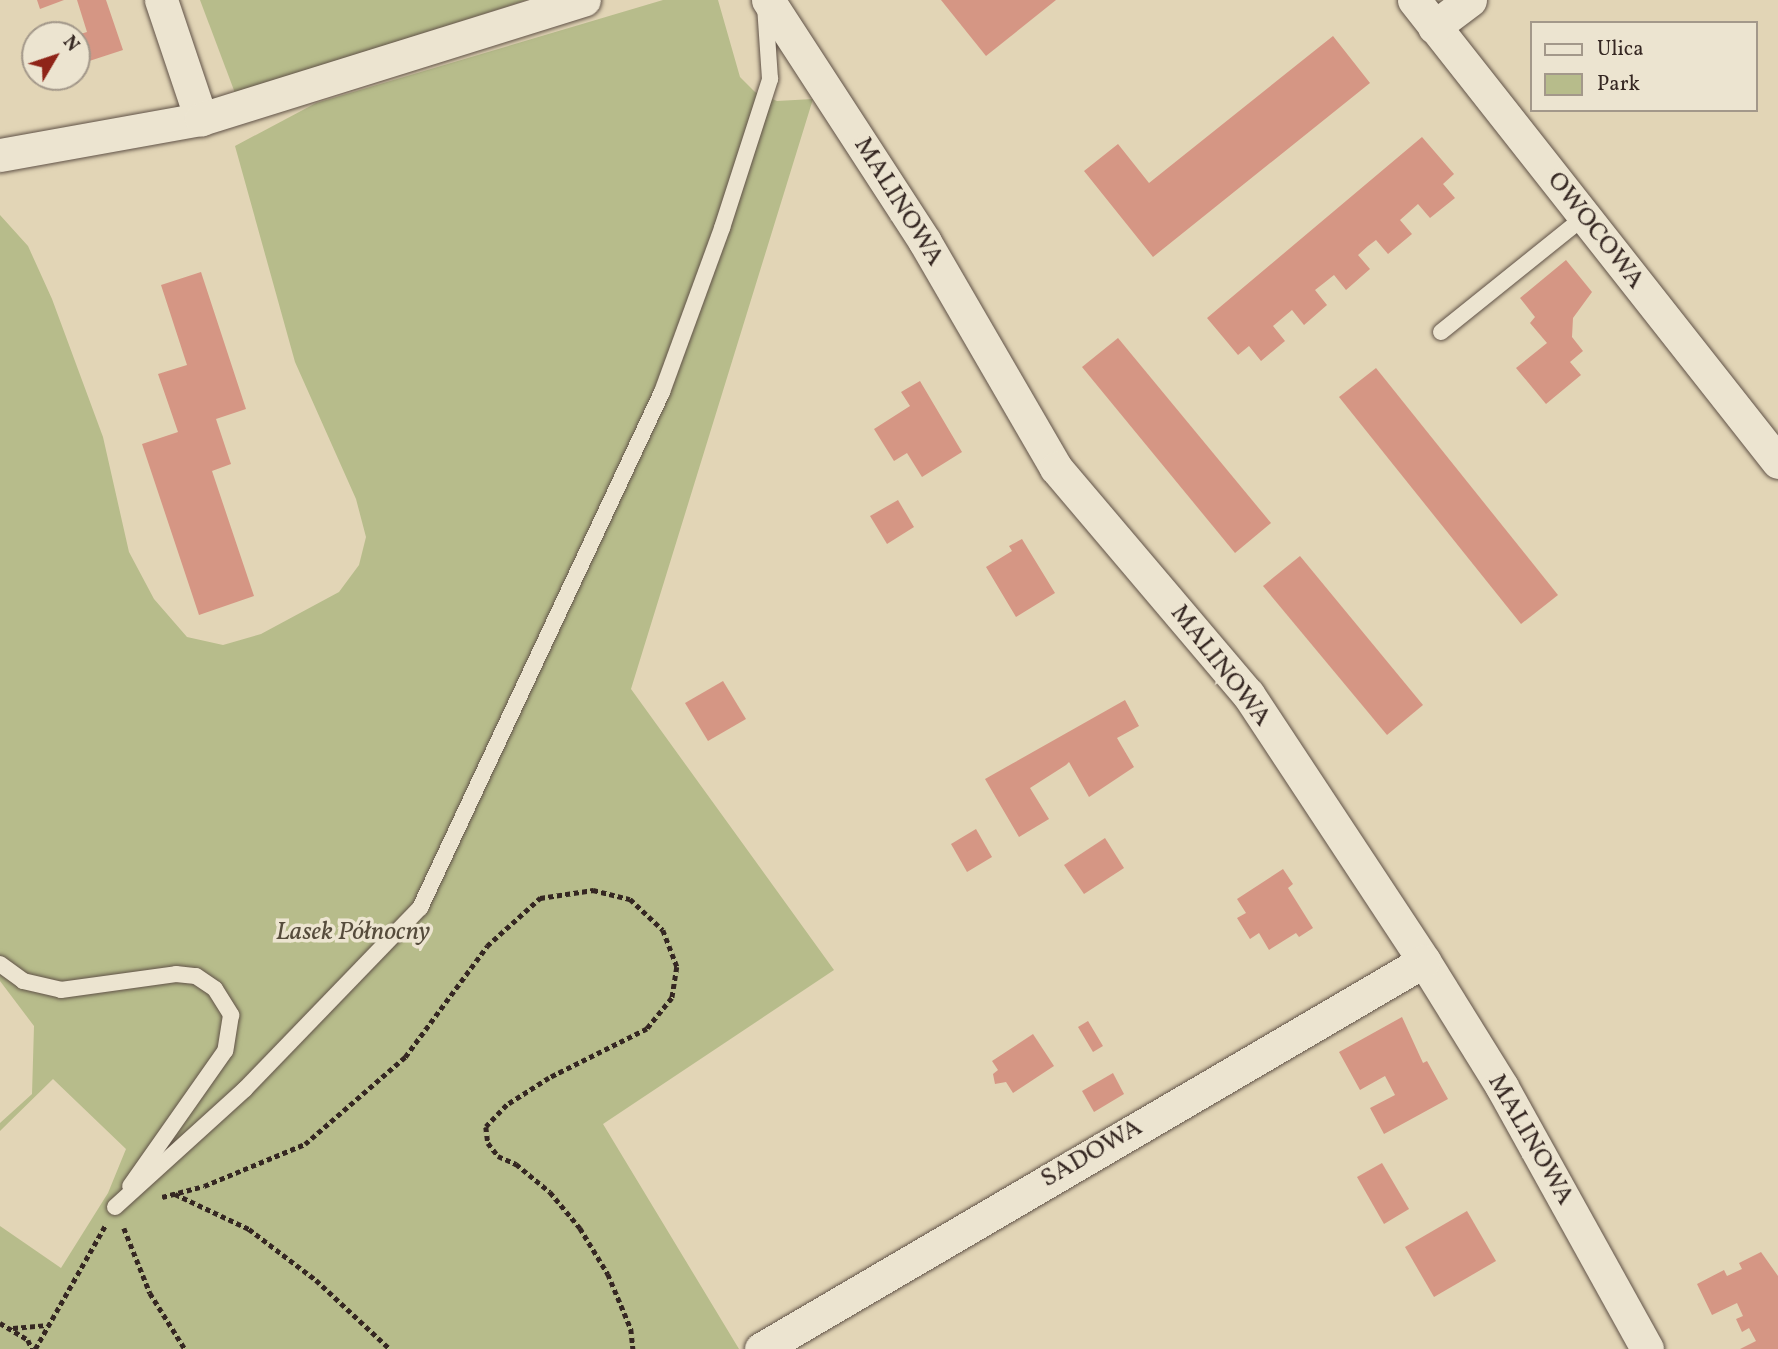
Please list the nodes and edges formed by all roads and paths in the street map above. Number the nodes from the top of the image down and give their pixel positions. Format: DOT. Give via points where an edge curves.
graph roads {
  1 [pos="161,0"];
  2 [pos="584,0"];
  3 [pos="766,0"];
  4 [pos="1414,0"];
  5 [pos="1470,0"];
  6 [pos="1434,27"];
  7 [pos="201,119"];
  8 [pos="0,155"];
  9 [pos="1584,217"];
  10 [pos="1441,332"];
  11 [pos="1778,461"];
  12 [pos="1424,961"];
  13 [pos="0,964"];
  14 [pos="174,1194"];
  15 [pos="116,1207"];
  16 [pos="0,1323"];
  17 [pos="47,1325"];
  18 [pos="13,1328"];
  19 [pos="33,1349"];
  20 [pos="185,1349"];
  21 [pos="390,1349"];
  22 [pos="633,1349"];
  23 [pos="761,1349"];
  24 [pos="1647,1349"];
  1 -- 7 [label="street"];
  2 -- 7 [label="street"];
  3 -- 12 [label="street, MALINOWA" via="925,242 1056,468 1248,694"];
  3 -- 15 [label="lane" via="770,79 662,393 420,908 246,1089"];
  4 -- 6 [label="street, OWOCOWA"];
  5 -- 6 [label="street"];
  6 -- 9 [label="street, OWOCOWA"];
  7 -- 8 [label="street"];
  9 -- 10 [label="lane"];
  9 -- 11 [label="street, OWOCOWA"];
  12 -- 23 [label="street, SADOWA"];
  12 -- 24 [label="street, MALINOWA" via="1502,1087"];
  13 -- 15 [label="lane" via="23,981 61,990 176,974 196,976 215,989 231,1015 225,1051"];
  14 -- 15 [label="path"];
  14 -- 21 [label="path" via="249,1229 316,1280"];
  14 -- 22 [label="path" via="306,1144 405,1057 487,946 540,898 593,890 630,900 663,930 677,967 672,998 648,1029 549,1079 507,1105 486,1126 488,1143 499,1156 550,1192 580,1228 608,1274 631,1329"];
  15 -- 17 [label="path"];
  15 -- 20 [label="path" via="150,1293"];
  16 -- 18 [label="path"];
  17 -- 18 [label="path"];
  17 -- 19 [label="path"];
  18 -- 19 [label="path"];
}
